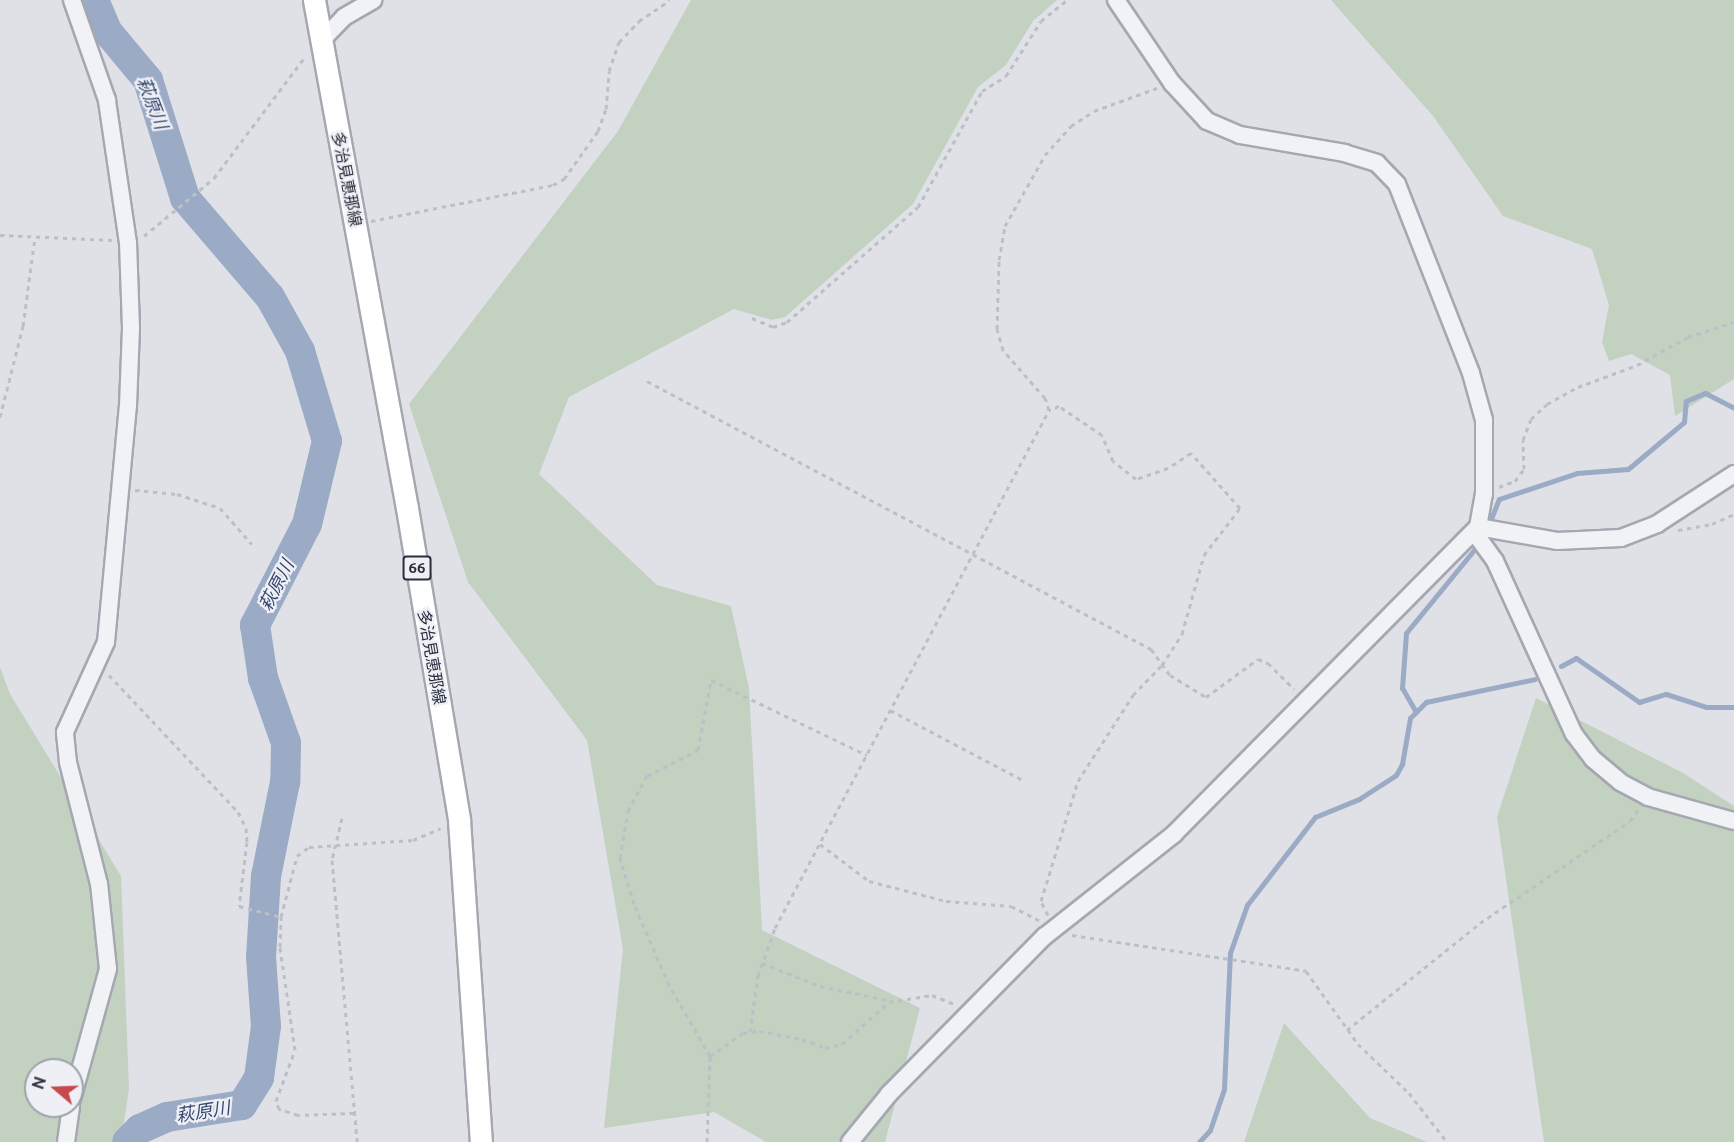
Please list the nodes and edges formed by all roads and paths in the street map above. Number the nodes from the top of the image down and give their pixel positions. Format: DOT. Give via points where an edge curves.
graph roads {
  1 [pos="72,0"];
  2 [pos="314,0"];
  3 [pos="374,0"];
  4 [pos="670,0"];
  5 [pos="1067,0"];
  6 [pos="1116,0"];
  7 [pos="321,41"];
  8 [pos="1172,82"];
  9 [pos="355,224"];
  10 [pos="0,235"];
  11 [pos="35,237"];
  12 [pos="128,243"];
  13 [pos="752,318"];
  14 [pos="1734,322"];
  15 [pos="647,381"];
  16 [pos="1049,410"];
  17 [pos="0,417"];
  18 [pos="1734,474"];
  19 [pos="121,489"];
  20 [pos="1484,494"];
  21 [pos="1734,513"];
  22 [pos="1476,530"];
  23 [pos="1671,530"];
  24 [pos="252,544"];
  25 [pos="974,553"];
  26 [pos="96,664"];
  27 [pos="1162,664"];
  28 [pos="1304,700"];
  29 [pos="890,710"];
  30 [pos="867,755"];
  31 [pos="1023,780"];
  32 [pos="1648,797"];
  33 [pos="342,818"];
  34 [pos="459,820"];
  35 [pos="1734,821"];
  36 [pos="820,844"];
  37 [pos="336,845"];
  38 [pos="280,917"];
  39 [pos="1056,927"];
  40 [pos="762,963"];
  41 [pos="892,1001"];
  42 [pos="971,1013"];
  43 [pos="1347,1030"];
  44 [pos="750,1032"];
  45 [pos="710,1056"];
  46 [pos="83,1058"];
  47 [pos="354,1113"];
  48 [pos="69,1118"];
  49 [pos="66,1142"];
  50 [pos="357,1142"];
  51 [pos="481,1142"];
  52 [pos="708,1142"];
  53 [pos="850,1142"];
  54 [pos="1447,1142"];
  1 -- 12 [label="street" via="107,100"];
  2 -- 7 [label="main road, 多治見恵那線 / 66"];
  3 -- 7 [label="street" via="344,17"];
  4 -- 9 [label="path" via="639,21 620,42 609,71 606,109 598,131 564,178 553,185"];
  5 -- 13 [label="path" via="1041,21 1006,76 982,91 918,207 787,322 774,327"];
  6 -- 8 [label="street"];
  7 -- 9 [label="main road, 多治見恵那線 / 66"];
  7 -- 12 [label="path" via="288,75 214,178 168,220"];
  8 -- 16 [label="path" via="1095,111 1071,126 1040,163 1005,226 999,260 997,329 1003,350 1045,398"];
  8 -- 20 [label="street" via="1207,121 1240,135 1345,153 1377,163 1397,184 1478,397 1484,420"];
  9 -- 34 [label="main road, 多治見恵那線 / 66"];
  10 -- 11 [label="path"];
  11 -- 12 [label="path"];
  11 -- 17 [label="path" via="23,326"];
  12 -- 19 [label="street" via="131,358"];
  14 -- 20 [label="path" via="1688,337 1637,365 1547,404 1531,419 1523,440 1524,469 1515,481"];
  15 -- 25 [label="path"];
  16 -- 25 [label="path"];
  16 -- 27 [label="path" via="1059,406 1102,435 1113,460 1136,479 1168,468 1191,453 1240,508 1204,555 1182,634"];
  18 -- 22 [label="street" via="1657,524 1621,538 1557,541"];
  19 -- 24 [label="path" via="177,494 220,508"];
  19 -- 26 [label="street" via="106,642"];
  20 -- 22 [label="street"];
  21 -- 23 [label="path" via="1712,524"];
  22 -- 28 [label="street"];
  22 -- 32 [label="street" via="1495,561 1574,734 1593,759 1620,782"];
  25 -- 27 [label="path" via="1151,649"];
  25 -- 29 [label="path"];
  26 -- 38 [label="path" via="238,812 247,843 239,906"];
  26 -- 46 [label="street" via="65,732 68,762 99,884 108,969"];
  27 -- 28 [label="path" via="1170,675 1206,697 1258,659 1268,663"];
  27 -- 39 [label="path" via="1133,695 1078,781 1041,901"];
  28 -- 39 [label="street" via="1174,834"];
  29 -- 30 [label="path"];
  29 -- 31 [label="path"];
  30 -- 36 [label="path"];
  30 -- 45 [label="path" via="711,680 698,750 647,776 628,811 620,858 634,904 669,985"];
  32 -- 35 [label="street"];
  32 -- 43 [label="path" via="1630,821 1480,923"];
  33 -- 37 [label="path"];
  34 -- 37 [label="path" via="413,840"];
  34 -- 51 [label="main road, 多治見恵那線 / 66"];
  36 -- 39 [label="path" via="869,881 946,900 1011,906"];
  36 -- 40 [label="path" via="775,928"];
  37 -- 38 [label="path" via="309,847 297,856"];
  37 -- 47 [label="path" via="332,860"];
  38 -- 47 [label="path" via="283,981 295,1050 276,1101 279,1109 298,1115"];
  39 -- 42 [label="street"];
  39 -- 43 [label="path" via="1071,935 1150,950 1241,958 1306,971"];
  40 -- 41 [label="path" via="820,986"];
  40 -- 44 [label="path"];
  41 -- 42 [label="path" via="932,995"];
  41 -- 44 [label="path" via="842,1044 825,1048 802,1039"];
  42 -- 53 [label="street" via="889,1094"];
  43 -- 54 [label="path" via="1409,1093"];
  44 -- 45 [label="path"];
  45 -- 52 [label="path"];
  47 -- 50 [label="path"];
  48 -- 49 [label="street"];
}
